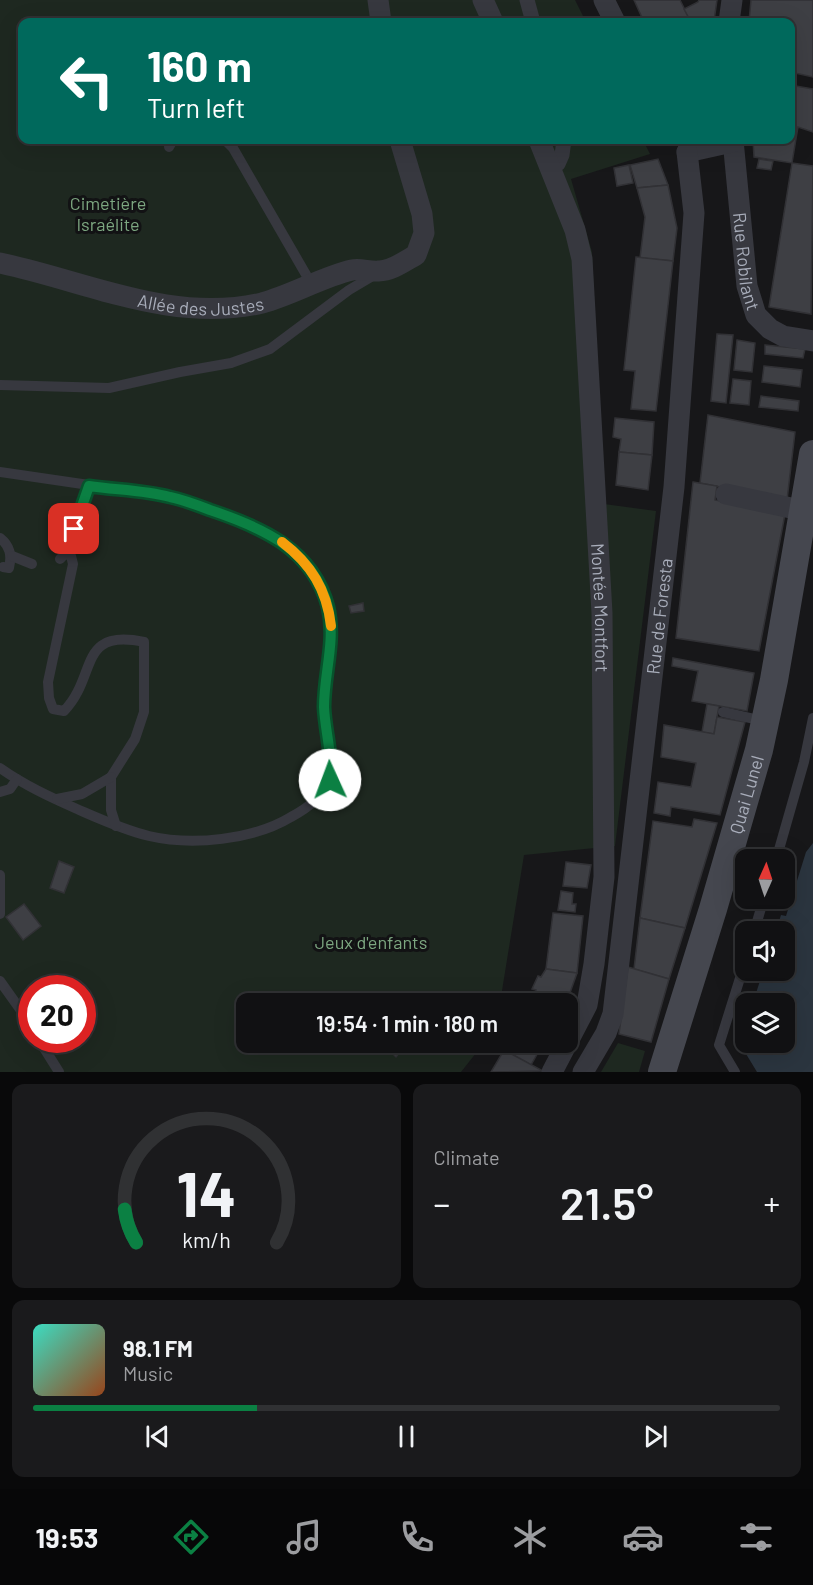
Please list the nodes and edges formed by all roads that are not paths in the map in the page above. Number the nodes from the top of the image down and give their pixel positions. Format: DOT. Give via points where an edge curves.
graph roads {
  1 [pos="378,0"];
  2 [pos="483,0"];
  3 [pos="527,0"];
  4 [pos="604,0"];
  5 [pos="732,0"];
  6 [pos="380,18"];
  7 [pos="491,18"];
  8 [pos="532,18"];
  9 [pos="613,18"];
  10 [pos="730,18"];
  11 [pos="229,144"];
  12 [pos="401,144"];
  13 [pos="541,144"];
  14 [pos="563,144"];
  15 [pos="702,144"];
  16 [pos="733,144"];
  17 [pos="681,146"];
  18 [pos="550,167"];
  19 [pos="0,263"];
  20 [pos="390,268"];
  21 [pos="312,285"];
  22 [pos="813,341"];
  23 [pos="0,385"];
  24 [pos="813,454"];
  25 [pos="0,472"];
  26 [pos="89,486"];
  27 [pos="726,494"];
  28 [pos="805,511"];
  29 [pos="0,538"];
  30 [pos="12,556"];
  31 [pos="32,564"];
  32 [pos="7,571"];
  33 [pos="723,712"];
  34 [pos="813,718"];
  35 [pos="766,721"];
  36 [pos="812,731"];
  37 [pos="0,768"];
  38 [pos="111,777"];
  39 [pos="17,780"];
  40 [pos="0,792"];
  41 [pos="55,799"];
  42 [pos="116,826"];
  43 [pos="780,849"];
  44 [pos="0,875"];
  45 [pos="0,914"];
  46 [pos="0,981"];
  47 [pos="739,981"];
  48 [pos="18,1006"];
  49 [pos="47,1053"];
  50 [pos="59,1072"];
  51 [pos="552,1072"];
  52 [pos="583,1072"];
  53 [pos="662,1072"];
  54 [pos="735,1072"];
  1 -- 6 [label="street"];
  2 -- 7 [label="street"];
  3 -- 8 [label="street"];
  4 -- 9 [label="street"];
  5 -- 10 [label="street"];
  11 -- 21 [label="lane"];
  12 -- 20 [label="street" via="424,233 416,255"];
  13 -- 18 [label="street, Montée Montfort"];
  14 -- 18 [label="street" via="558,164"];
  15 -- 17 [label="street"];
  16 -- 22 [label="street, Rue Robilant" via="747,286 756,315 783,336"];
  17 -- 52 [label="street, Rue de Foresta" via="694,213 674,487 613,1014"];
  18 -- 51 [label="street, Montée Montfort" via="582,259 602,613 604,865 587,1005"];
  19 -- 21 [label="street, Allée des Justes" via="184,308 216,309 263,302"];
  20 -- 21 [label="street, Allée des Justes" via="353,270"];
  20 -- 23 [label="lane" via="350,290 270,349 231,363 109,388"];
  24 -- 28 [label="main road, Quai Lunel"];
  25 -- 26 [label="lane"];
  26 -- 38 [label="lane" via="63,556 71,556 73,564 48,698 52,710 64,711 74,701 94,652 102,644 121,639 144,642 144,712 135,739"];
  26 -- 42 [label="lane" via="171,497 233,517 274,536 307,564 327,605 331,623 324,705 330,780 305,809 281,824 220,839 151,837"];
  27 -- 28 [label="street"];
  28 -- 35 [label="main road, Quai Lunel"];
  29 -- 30 [label="lane"];
  30 -- 31 [label="lane"];
  30 -- 32 [label="lane"];
  33 -- 35 [label="lane"];
  34 -- 36 [label="lane"];
  35 -- 53 [label="main road, Quai Lunel" via="736,833"];
  36 -- 43 [label="lane"];
  37 -- 39 [label="lane"];
  38 -- 41 [label="lane" via="82,794"];
  38 -- 42 [label="lane" via="111,810"];
  39 -- 40 [label="lane" via="10,789"];
  39 -- 41 [label="lane"];
  41 -- 42 [label="lane"];
  44 -- 45 [label="lane"];
  46 -- 48 [label="lane"];
  47 -- 54 [label="lane" via="719,1045"];
  49 -- 50 [label="lane"];
}
